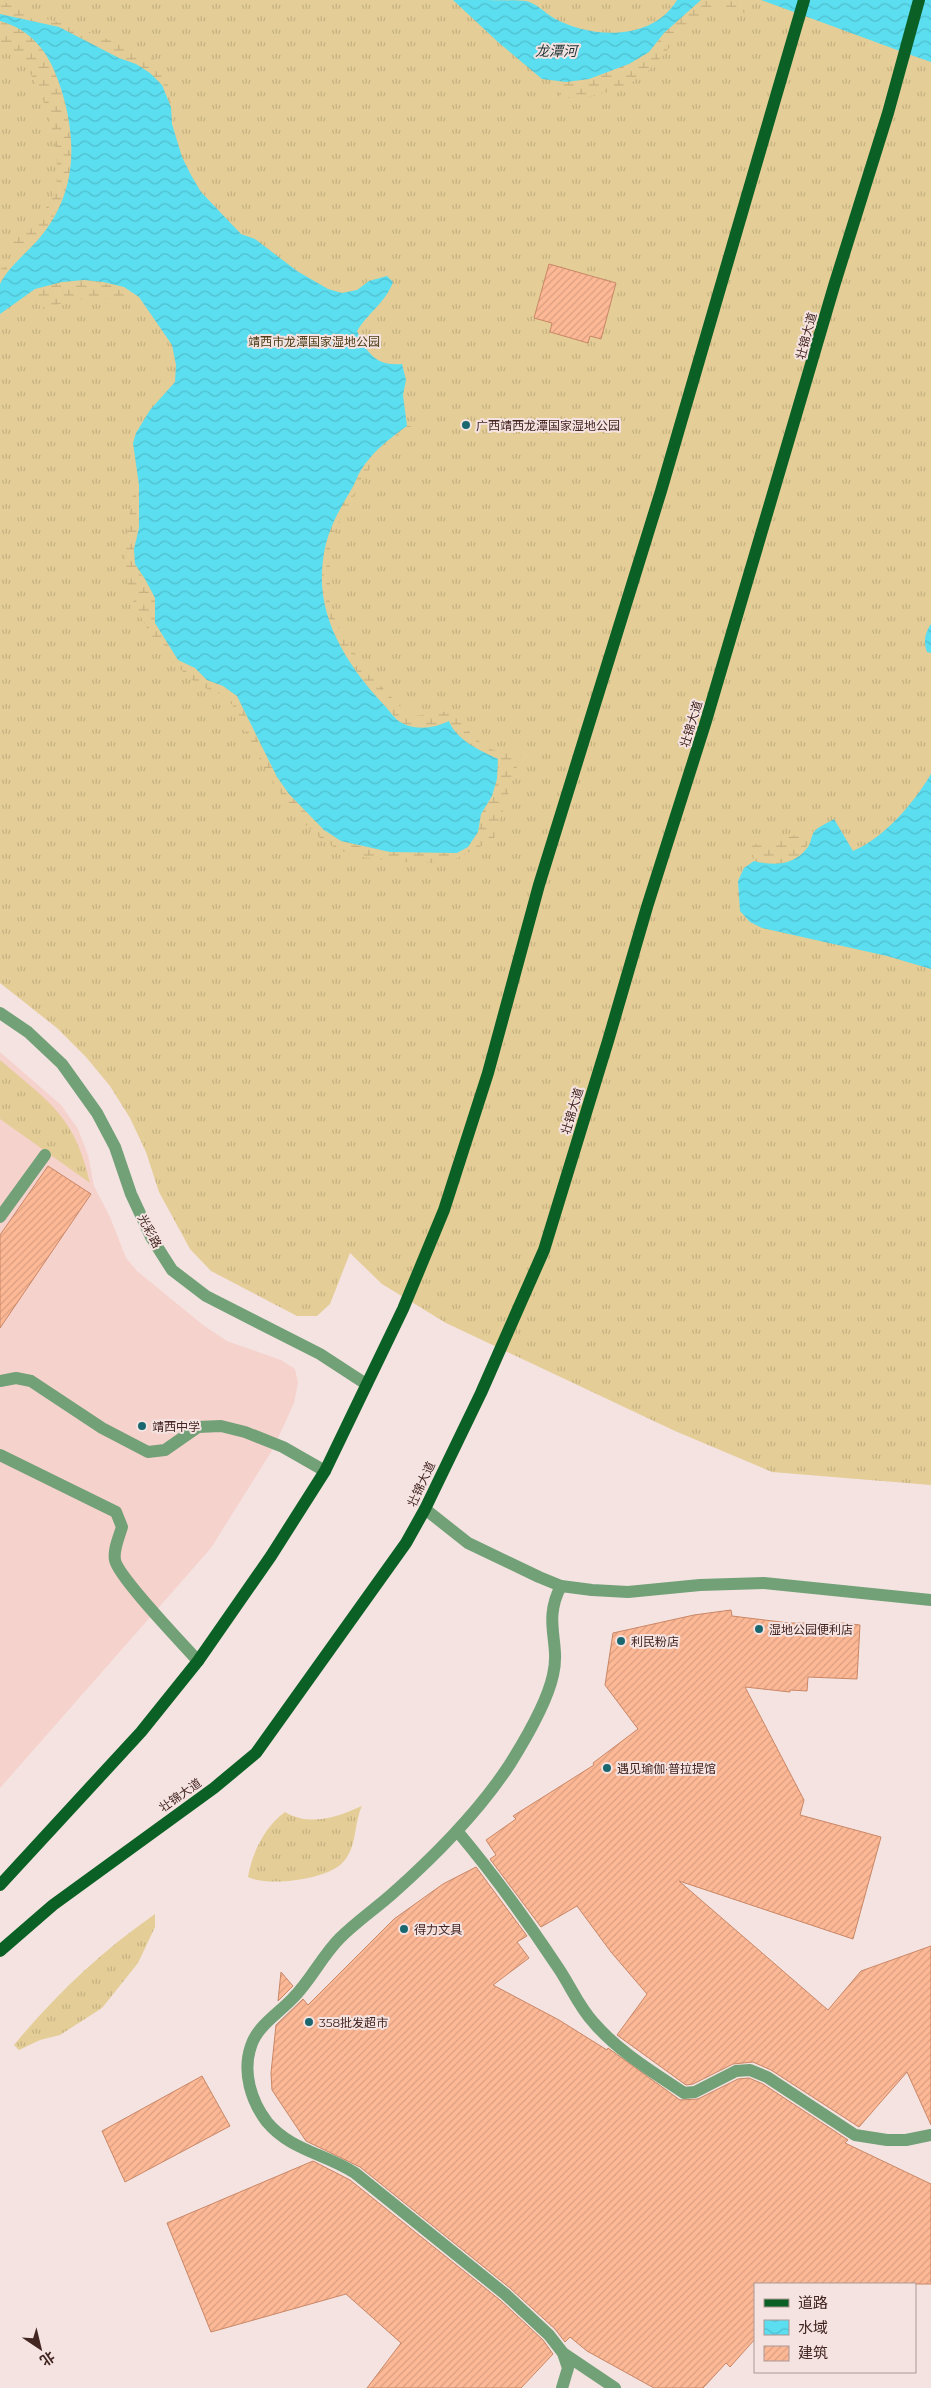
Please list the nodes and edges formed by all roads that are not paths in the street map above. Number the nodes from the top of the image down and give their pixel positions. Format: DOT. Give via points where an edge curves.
graph roads {
  1 [pos="804,0"];
  2 [pos="919,0"];
  3 [pos="0,1013"];
  4 [pos="45,1155"];
  5 [pos="0,1217"];
  6 [pos="0,1381"];
  7 [pos="366,1384"];
  8 [pos="0,1455"];
  9 [pos="325,1471"];
  10 [pos="425,1509"];
  11 [pos="561,1586"];
  12 [pos="931,1600"];
  13 [pos="198,1662"];
  14 [pos="458,1832"];
  15 [pos="0,1885"];
  16 [pos="0,1952"];
  17 [pos="931,2134"];
  18 [pos="563,2353"];
  19 [pos="562,2388"];
  20 [pos="615,2388"];
  1 -- 7 [label="main road" via="661,491 542,876 488,1073 444,1210 403,1309"];
  2 -- 10 [label="main road, 壮锦大道" via="706,721 646,907 544,1250 506,1339"];
  3 -- 7 [label="street, 光彩路" via="28,1032 62,1064 97,1112 115,1147 150,1237 172,1270 206,1296 303,1344"];
  4 -- 5 [label="street"];
  6 -- 9 [label="street" via="16,1378 31,1381 102,1428 148,1452 165,1450 198,1427 221,1426 283,1447"];
  7 -- 9 [label="main road"];
  8 -- 13 [label="street" via="116,1512 122,1527 115,1561"];
  9 -- 13 [label="main road"];
  10 -- 11 [label="street" via="468,1543"];
  10 -- 16 [label="main road, 壮锦大道" via="388,1569 256,1753 214,1788 53,1905"];
  11 -- 12 [label="street" via="628,1592 764,1583"];
  11 -- 14 [label="street" via="550,1616 554,1674 546,1696 510,1764"];
  13 -- 15 [label="main road" via="141,1732"];
  14 -- 17 [label="street" via="505,1892 593,2022 631,2057 684,2093 695,2092 736,2071 750,2070 767,2076 855,2135 906,2140"];
  14 -- 18 [label="street" via="392,1895 340,1938 293,1999 266,2023 251,2045 250,2088 256,2104 283,2138 338,2162 391,2200 530,2316"];
  18 -- 19 [label="street" via="568,2368"];
  18 -- 20 [label="street"];
}
